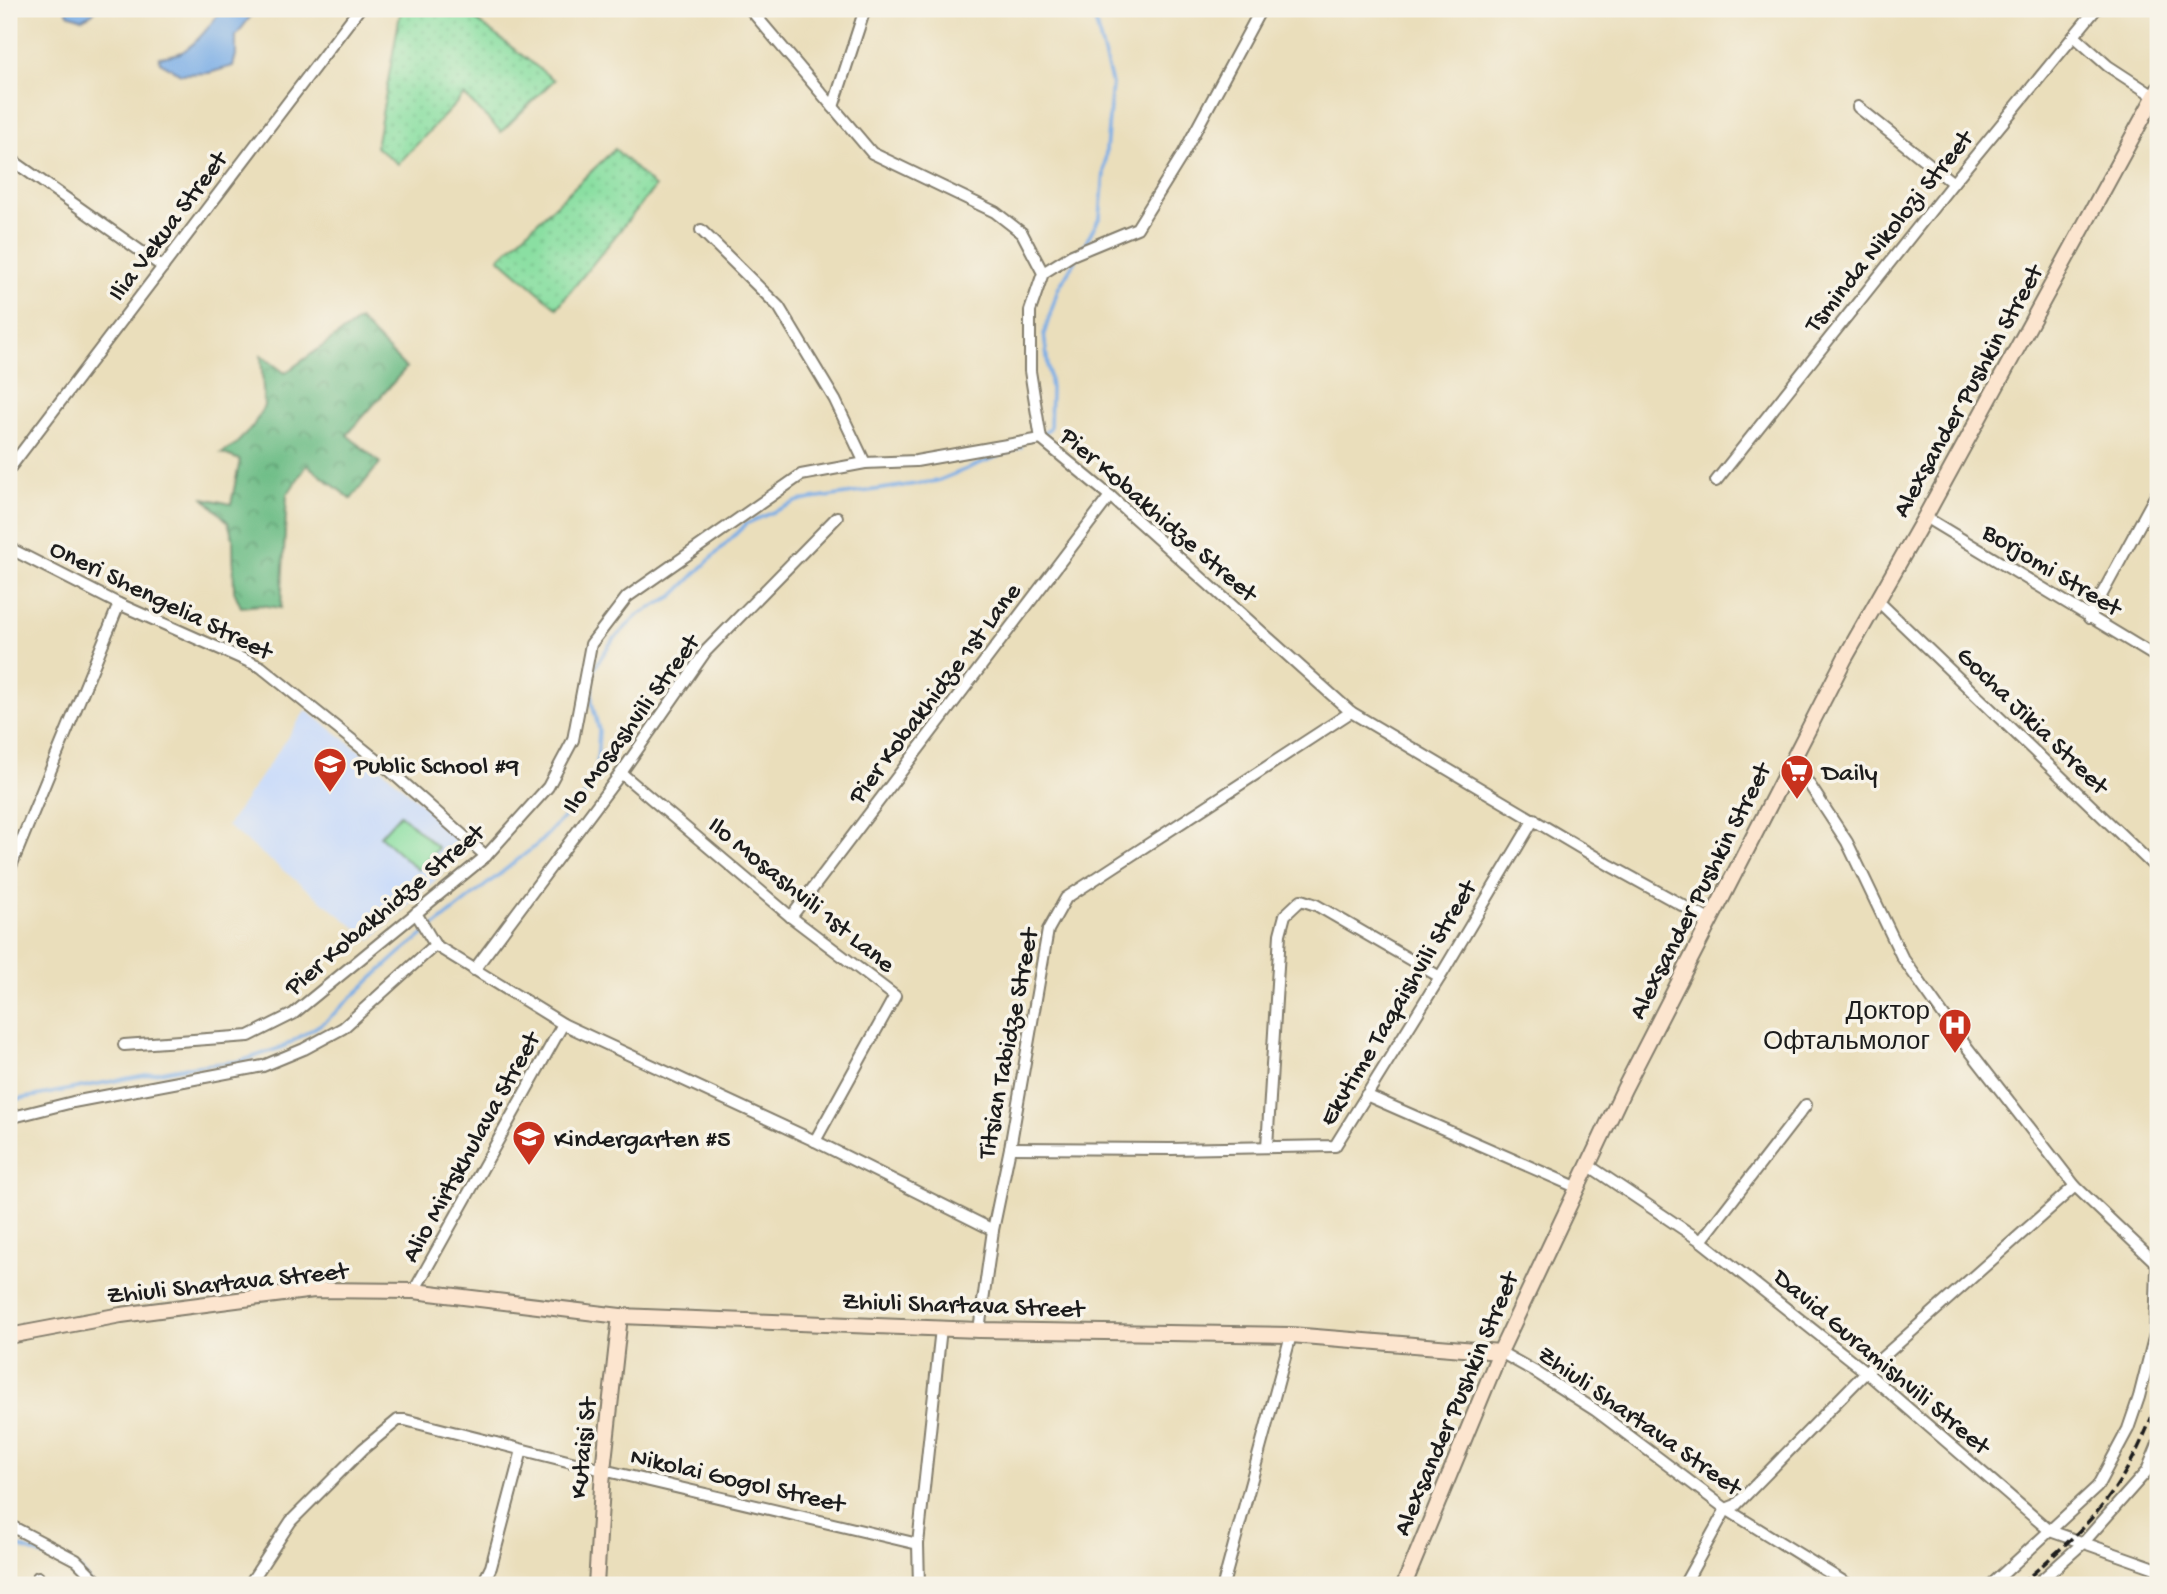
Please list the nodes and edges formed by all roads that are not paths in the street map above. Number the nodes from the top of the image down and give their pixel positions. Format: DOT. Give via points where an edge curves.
graph roads {
  1 [pos="359,9"];
  2 [pos="750,9"];
  3 [pos="865,9"];
  4 [pos="1261,9"];
  5 [pos="2096,9"];
  6 [pos="2074,36"];
  7 [pos="2156,93"];
  8 [pos="832,107"];
  9 [pos="1858,107"];
  10 [pos="9,158"];
  11 [pos="1953,183"];
  12 [pos="701,230"];
  13 [pos="163,267"];
  14 [pos="1043,273"];
  15 [pos="1041,439"];
  16 [pos="865,463"];
  17 [pos="9,469"];
  18 [pos="1717,481"];
  19 [pos="2158,491"];
  20 [pos="1110,496"];
  21 [pos="837,517"];
  22 [pos="1925,517"];
  23 [pos="9,548"];
  24 [pos="1878,601"];
  25 [pos="119,604"];
  26 [pos="2090,618"];
  27 [pos="2158,658"];
  28 [pos="1351,712"];
  29 [pos="1792,758"];
  30 [pos="621,773"];
  31 [pos="1534,819"];
  32 [pos="486,856"];
  33 [pos="2158,870"];
  34 [pos="9,871"];
  35 [pos="416,913"];
  36 [pos="791,917"];
  37 [pos="1709,920"];
  38 [pos="434,943"];
  39 [pos="474,970"];
  40 [pos="1440,977"];
  41 [pos="563,1024"];
  42 [pos="124,1045"];
  43 [pos="1366,1095"];
  44 [pos="1806,1105"];
  45 [pos="9,1118"];
  46 [pos="815,1141"];
  47 [pos="1267,1147"];
  48 [pos="1010,1149"];
  49 [pos="1588,1165"];
  50 [pos="2075,1186"];
  51 [pos="1576,1187"];
  52 [pos="993,1230"];
  53 [pos="2158,1234"];
  54 [pos="1701,1241"];
  55 [pos="2156,1263"];
  56 [pos="414,1290"];
  57 [pos="620,1316"];
  58 [pos="941,1328"];
  59 [pos="979,1330"];
  60 [pos="1291,1335"];
  61 [pos="9,1336"];
  62 [pos="1500,1352"];
  63 [pos="1866,1372"];
  64 [pos="2158,1444"];
  65 [pos="522,1450"];
  66 [pos="603,1470"];
  67 [pos="1726,1509"];
  68 [pos="9,1525"];
  69 [pos="2050,1531"];
  70 [pos="2084,1542"];
  71 [pos="918,1544"];
  72 [pos="2158,1569"];
  73 [pos="101,1585"];
  74 [pos="249,1585"];
  75 [pos="482,1585"];
  76 [pos="596,1585"];
  77 [pos="919,1585"];
  78 [pos="1223,1585"];
  79 [pos="1404,1585"];
  80 [pos="1684,1585"];
  81 [pos="1849,1585"];
  82 [pos="1991,1585"];
  83 [pos="2036,1585"];
  1 -- 13 [label="street, Ilia Vekua Street"];
  2 -- 8 [label="street"];
  3 -- 8 [label="street"];
  4 -- 14 [label="street" via="1183,154 1137,228 1072,254"];
  5 -- 6 [label="street, Tsminda Nikolozi Street"];
  6 -- 7 [label="street" via="2108,66"];
  6 -- 11 [label="street, Tsminda Nikolozi Street"];
  7 -- 22 [label="street, Alexsander Pushkin Street"];
  8 -- 14 [label="street" via="872,153 996,212 1022,233"];
  9 -- 11 [label="street"];
  10 -- 13 [label="street"];
  11 -- 18 [label="street, Tsminda Nikolozi Street"];
  12 -- 16 [label="street" via="779,307 835,400"];
  13 -- 17 [label="street, Ilia Vekua Street"];
  14 -- 15 [label="street" via="1030,311 1030,371"];
  15 -- 16 [label="street, Pier Kobakhidze Street" via="916,461"];
  15 -- 20 [label="street, Pier Kobakhidze Street"];
  16 -- 32 [label="street, Pier Kobakhidze Street" via="801,475 627,597 591,644 573,740 548,787"];
  19 -- 26 [label="street"];
  20 -- 28 [label="street, Pier Kobakhidze Street"];
  20 -- 36 [label="street, Pier Kobakhidze 1st Lane"];
  21 -- 30 [label="street, Ilo Mosashvili Street" via="706,651"];
  22 -- 24 [label="street, Alexsander Pushkin Street"];
  22 -- 26 [label="street, Borjomi Street"];
  23 -- 25 [label="street, Oneri Shengelia Street"];
  24 -- 29 [label="street, Alexsander Pushkin Street"];
  24 -- 33 [label="street, Gocha Jikia Street"];
  25 -- 32 [label="street, Oneri Shengelia Street" via="261,667 388,769"];
  25 -- 34 [label="street"];
  26 -- 27 [label="street, Borjomi Street"];
  28 -- 31 [label="street, Pier Kobakhidze Street"];
  28 -- 48 [label="street, Titsian Tabidze Street" via="1066,898 1048,930"];
  29 -- 37 [label="street, Alexsander Pushkin Street"];
  29 -- 50 [label="street" via="1847,842 1902,957"];
  30 -- 36 [label="street, Ilo Mosashvili 1st Lane"];
  30 -- 39 [label="street, Ilo Mosashvili Street"];
  31 -- 37 [label="street, Pier Kobakhidze Street"];
  31 -- 40 [label="street, Ekvtime Taqaishvili Street"];
  32 -- 35 [label="street, Pier Kobakhidze Street"];
  35 -- 38 [label="street"];
  35 -- 42 [label="street, Pier Kobakhidze Street" via="293,1014 249,1035"];
  36 -- 46 [label="street, Ilo Mosashvili 1st Lane" via="895,996"];
  37 -- 49 [label="street, Alexsander Pushkin Street"];
  38 -- 39 [label="street"];
  38 -- 45 [label="street" via="343,1028 263,1066"];
  39 -- 41 [label="street"];
  40 -- 43 [label="street, Ekvtime Taqaishvili Street"];
  40 -- 47 [label="street" via="1316,905 1301,900 1285,915 1280,934"];
  41 -- 46 [label="street"];
  41 -- 56 [label="street, Alio Mirtskhulava Street"];
  43 -- 47 [label="street, Ekvtime Taqaishvili Street" via="1335,1146"];
  43 -- 51 [label="street"];
  44 -- 54 [label="street"];
  46 -- 52 [label="street"];
  47 -- 48 [label="street, Ekvtime Taqaishvili Street"];
  48 -- 52 [label="street, Titsian Tabidze Street"];
  49 -- 51 [label="street, Alexsander Pushkin Street"];
  49 -- 54 [label="street, David Guramishvili Street"];
  50 -- 55 [label="street"];
  50 -- 63 [label="street"];
  51 -- 62 [label="street, Alexsander Pushkin Street"];
  52 -- 59 [label="street, Titsian Tabidze Street"];
  53 -- 55 [label="street"];
  54 -- 63 [label="street, David Guramishvili Street"];
  55 -- 69 [label="street" via="2155,1334 2128,1429 2097,1488"];
  56 -- 57 [label="street, Zhiuli Shartava Street"];
  56 -- 61 [label="street, Zhiuli Shartava Street" via="314,1290 121,1315"];
  57 -- 58 [label="street, Zhiuli Shartava Street"];
  57 -- 66 [label="street, Kutaisi St"];
  58 -- 59 [label="street, Zhiuli Shartava Street"];
  58 -- 71 [label="street"];
  59 -- 60 [label="street, Zhiuli Shartava Street"];
  60 -- 62 [label="street, Zhiuli Shartava Street"];
  60 -- 78 [label="street"];
  62 -- 67 [label="street, Zhiuli Shartava Street" via="1595,1410"];
  62 -- 79 [label="street, Alexsander Pushkin Street"];
  63 -- 67 [label="street" via="1736,1505"];
  63 -- 69 [label="street, David Guramishvili Street"];
  64 -- 70 [label="street" via="2147,1471"];
  65 -- 66 [label="street, Nikolai Gogol Street"];
  65 -- 74 [label="street, Nikolai Gogol Street" via="398,1420 291,1521"];
  65 -- 75 [label="street" via="491,1567"];
  66 -- 71 [label="street, Nikolai Gogol Street"];
  66 -- 76 [label="street, Kutaisi St"];
  67 -- 80 [label="street"];
  67 -- 81 [label="street, Zhiuli Shartava Street"];
  68 -- 73 [label="street" via="76,1560"];
  69 -- 70 [label="street, David Guramishvili Street"];
  69 -- 82 [label="street"];
  70 -- 72 [label="street, David Guramishvili Street"];
  70 -- 83 [label="street"];
  71 -- 77 [label="street"];
}
